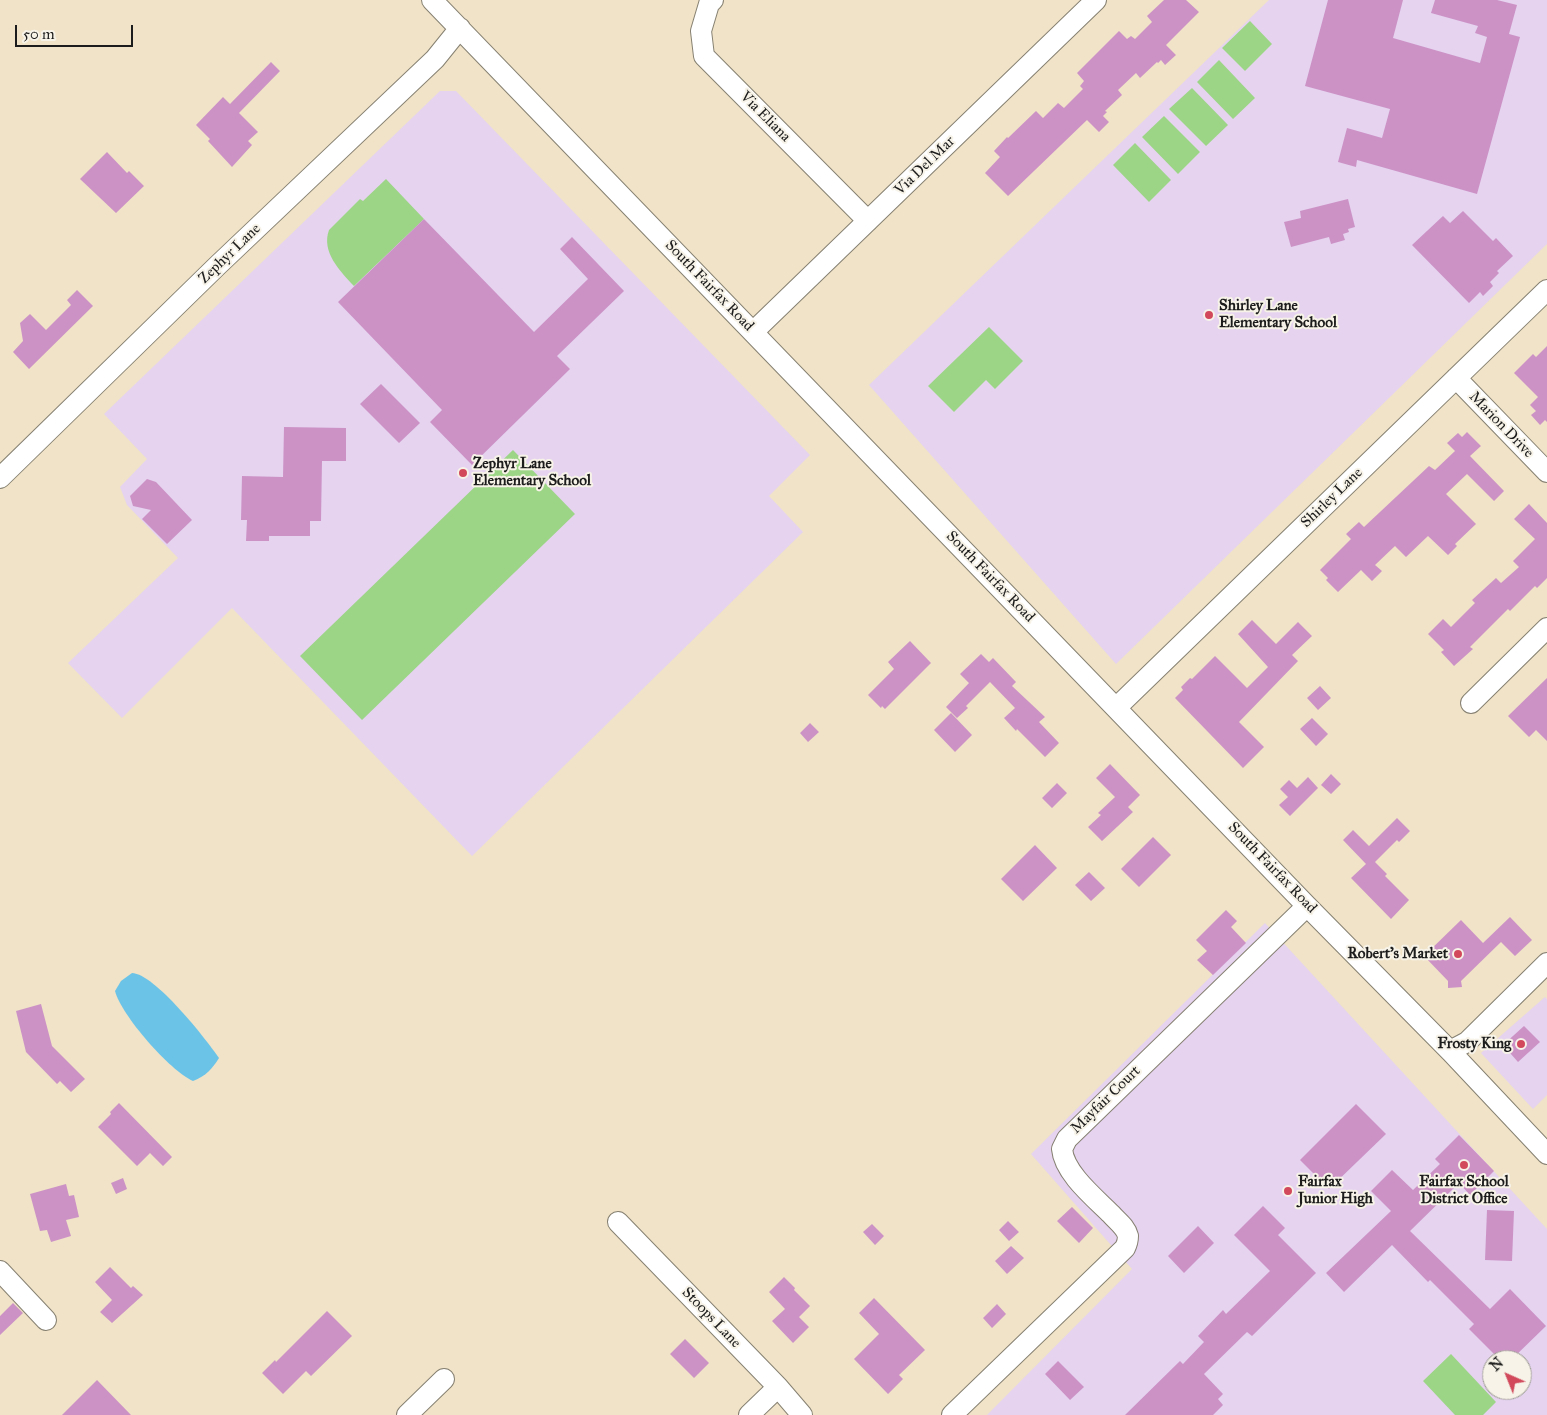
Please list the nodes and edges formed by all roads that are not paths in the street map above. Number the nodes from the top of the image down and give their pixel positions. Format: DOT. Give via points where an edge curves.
graph roads {
  1 [pos="432,0"];
  2 [pos="713,0"];
  3 [pos="1096,0"];
  4 [pos="460,28"];
  5 [pos="868,221"];
  6 [pos="1547,290"];
  7 [pos="754,332"];
  8 [pos="1456,378"];
  9 [pos="1547,472"];
  10 [pos="0,478"];
  11 [pos="1547,628"];
  12 [pos="1471,702"];
  13 [pos="1116,707"];
  14 [pos="1307,906"];
  15 [pos="1547,964"];
  16 [pos="1450,1051"];
  17 [pos="1547,1154"];
  18 [pos="618,1222"];
  19 [pos="0,1271"];
  20 [pos="46,1320"];
  21 [pos="444,1379"];
  22 [pos="778,1387"];
  23 [pos="407,1415"];
  24 [pos="749,1415"];
  25 [pos="802,1415"];
  26 [pos="952,1415"];
  1 -- 4 [label="street, South Fairfax Road"];
  2 -- 5 [label="street, Via Eliana" via="701,31 704,56"];
  3 -- 5 [label="street, Via Del Mar"];
  4 -- 7 [label="street, South Fairfax Road"];
  4 -- 10 [label="street, Zephyr Lane" via="435,59"];
  5 -- 7 [label="street, Via Del Mar"];
  6 -- 8 [label="street, Shirley Lane"];
  7 -- 13 [label="street, South Fairfax Road"];
  8 -- 9 [label="street, Marion Drive"];
  8 -- 13 [label="street, Shirley Lane"];
  11 -- 12 [label="street"];
  13 -- 14 [label="street, South Fairfax Road"];
  14 -- 16 [label="street, South Fairfax Road"];
  14 -- 26 [label="street, Mayfair Court" via="1067,1139 1062,1150 1065,1163 1122,1225 1128,1238 1125,1248"];
  15 -- 16 [label="street" via="1467,1042"];
  16 -- 17 [label="street, South Fairfax Road"];
  18 -- 22 [label="street, Stoops Lane"];
  19 -- 20 [label="street"];
  21 -- 23 [label="street"];
  22 -- 24 [label="street"];
  22 -- 25 [label="street, Stoops Lane"];
}
